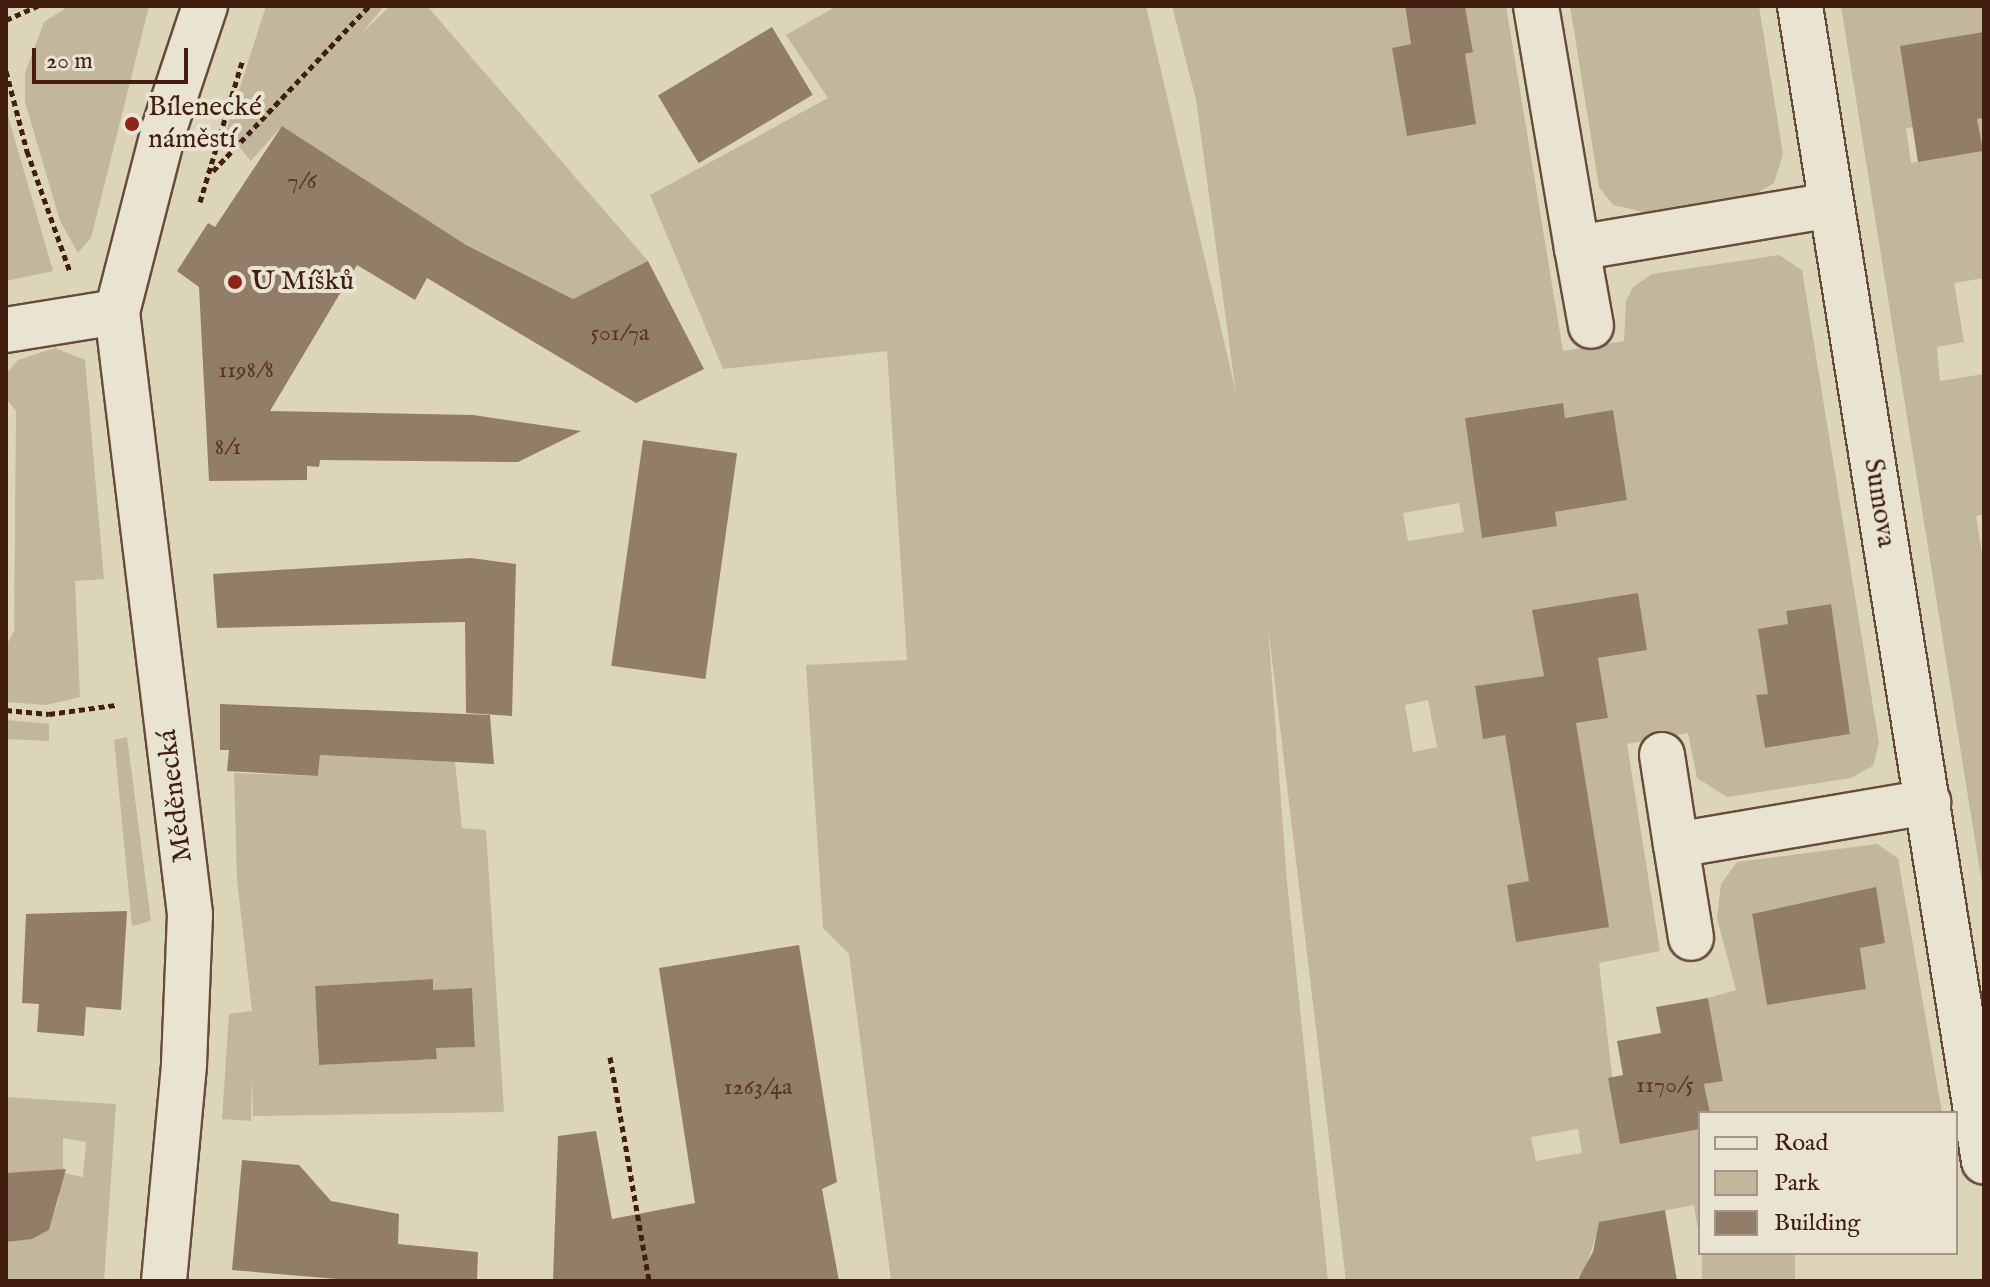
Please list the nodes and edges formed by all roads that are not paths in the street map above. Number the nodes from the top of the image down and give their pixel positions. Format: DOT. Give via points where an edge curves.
graph roads {
  1 [pos="205,6"];
  2 [pos="1536,6"];
  3 [pos="1800,6"];
  4 [pos="1830,205"];
  5 [pos="1577,248"];
  6 [pos="117,312"];
  7 [pos="1591,326"];
  8 [pos="6,330"];
  9 [pos="1662,755"];
  10 [pos="1928,802"];
  11 [pos="1676,845"];
  12 [pos="1691,938"];
  13 [pos="1984,1161"];
  14 [pos="164,1281"];
  1 -- 6 [label="street" via="164,129"];
  2 -- 5 [label="street"];
  3 -- 4 [label="street, Sumova"];
  4 -- 5 [label="street"];
  4 -- 10 [label="street, Sumova"];
  5 -- 7 [label="street"];
  6 -- 8 [label="street"];
  6 -- 14 [label="street, Měděnecká" via="190,914 184,1064"];
  9 -- 11 [label="street"];
  10 -- 11 [label="street"];
  10 -- 13 [label="street, Sumova"];
  11 -- 12 [label="street"];
}
